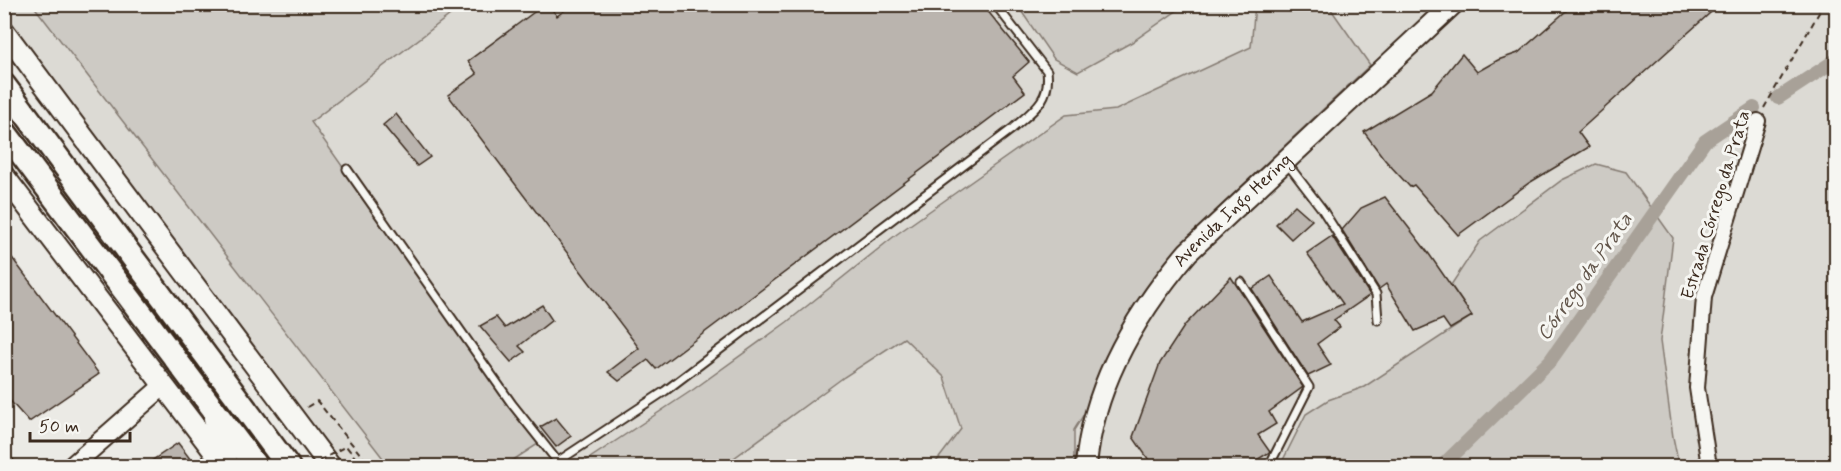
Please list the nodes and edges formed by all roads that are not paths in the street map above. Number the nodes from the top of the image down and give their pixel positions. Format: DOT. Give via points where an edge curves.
graph roads {
  1 [pos="995,4"];
  2 [pos="1453,4"];
  3 [pos="4,32"];
  4 [pos="4,85"];
  5 [pos="1758,121"];
  6 [pos="4,131"];
  7 [pos="1285,161"];
  8 [pos="346,169"];
  9 [pos="4,176"];
  10 [pos="1241,282"];
  11 [pos="1378,320"];
  12 [pos="163,386"];
  13 [pos="213,408"];
  14 [pos="555,464"];
  15 [pos="72,466"];
  16 [pos="226,466"];
  17 [pos="256,466"];
  18 [pos="288,466"];
  19 [pos="330,466"];
  20 [pos="1086,466"];
  21 [pos="1269,466"];
  22 [pos="1709,466"];
  1 -- 14 [label="lane" via="1047,71 1049,85 1039,105 665,391"];
  2 -- 7 [label="main road, Avenida Ingo Hering"];
  3 -- 19 [label="main road"];
  4 -- 18 [label="highway"];
  5 -- 22 [label="street, Estrada Córrego da Prata" via="1704,297 1697,388"];
  6 -- 13 [label="highway"];
  7 -- 11 [label="lane" via="1322,209 1376,294"];
  7 -- 20 [label="main road, Avenida Ingo Hering" via="1188,252 1154,297 1102,387"];
  8 -- 14 [label="lane"];
  9 -- 12 [label="main road"];
  10 -- 21 [label="lane" via="1309,387"];
  12 -- 15 [label="street"];
  12 -- 16 [label="main road"];
  13 -- 16 [label="highway"];
  13 -- 17 [label="highway"];
}
